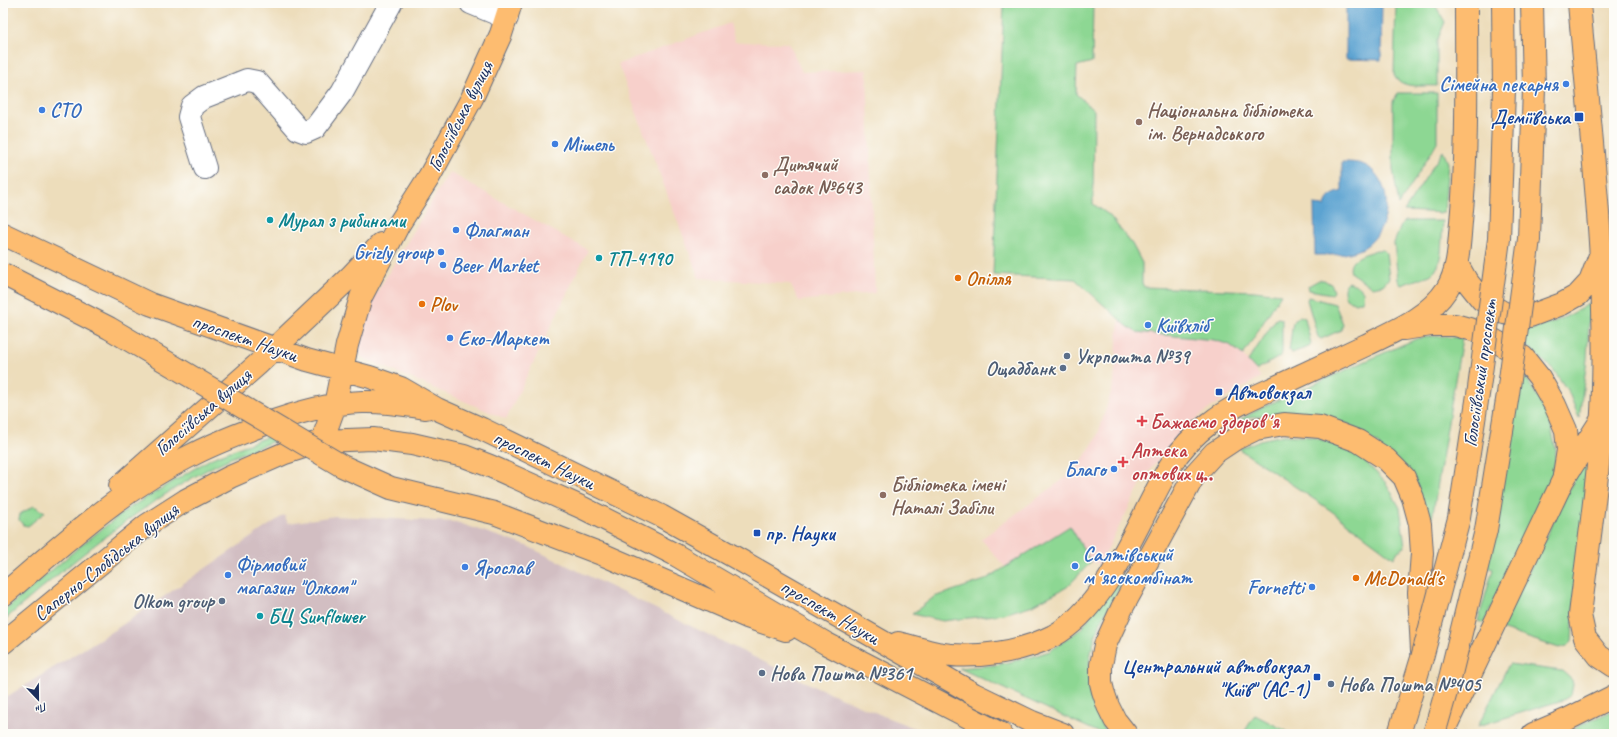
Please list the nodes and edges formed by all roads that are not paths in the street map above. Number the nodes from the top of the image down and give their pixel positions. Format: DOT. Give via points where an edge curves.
graph roads {
  1 [pos="391,3"];
  2 [pos="471,3"];
  3 [pos="1466,3"];
  4 [pos="1503,3"];
  5 [pos="1532,3"];
  6 [pos="1579,3"];
  7 [pos="509,10"];
  8 [pos="205,168"];
  9 [pos="400,224"];
  10 [pos="3,234"];
  11 [pos="1601,254"];
  12 [pos="1457,264"];
  13 [pos="3,274"];
  14 [pos="1399,330"];
  15 [pos="275,348"];
  16 [pos="341,370"];
  17 [pos="335,405"];
  18 [pos="437,409"];
  19 [pos="1602,420"];
  20 [pos="322,441"];
  21 [pos="1563,480"];
  22 [pos="95,517"];
  23 [pos="3,595"];
  24 [pos="868,635"];
  25 [pos="3,643"];
  26 [pos="827,644"];
  27 [pos="1422,658"];
  28 [pos="1614,666"];
  29 [pos="1614,696"];
  30 [pos="1001,734"];
  31 [pos="1063,734"];
  32 [pos="1126,734"];
  33 [pos="1399,734"];
  34 [pos="1434,734"];
  35 [pos="1442,734"];
  36 [pos="1533,734"];
  1 -- 8 [label="street" via="342,92 315,128 306,132 298,129 257,82 247,80 204,97 192,106 189,117"];
  2 -- 7 [label="street"];
  3 -- 12 [label="main road" via="1465,176"];
  4 -- 27 [label="main road, Голосіївський проспект, bridge" via="1504,90 1500,239 1458,518"];
  5 -- 34 [label="main road, Голосіївський проспект, bridge" via="1534,88 1529,239 1486,530"];
  6 -- 11 [label="main road"];
  7 -- 9 [label="main road, Голосіївська вулиця" via="472,98"];
  9 -- 15 [label="main road, Голосіївська вулиця" via="351,276"];
  9 -- 16 [label="main road, Голосіївська вулиця" via="361,297"];
  10 -- 15 [label="main road, проспект Науки" via="150,304"];
  11 -- 12 [label="main road" via="1590,282 1578,295 1530,316 1504,313 1482,300"];
  11 -- 19 [label="main road"];
  12 -- 14 [label="main road" via="1447,288 1431,307"];
  13 -- 26 [label="main road, проспект Науки, bridge" via="109,328 342,466 391,488 494,513 604,555 747,617"];
  14 -- 21 [label="main road" via="1431,325 1455,325 1480,332 1523,357 1555,405 1566,430 1568,450"];
  14 -- 24 [label="main road" via="1236,407 1192,439 1171,464 1125,552 1098,596 1074,622 1053,636 999,653 966,655 939,653"];
  15 -- 16 [label="main road, проспект Науки"];
  15 -- 22 [label="main road, Голосіївська вулиця" via="124,481"];
  16 -- 17 [label="main road, Голосіївська вулиця"];
  16 -- 18 [label="main road, проспект Науки" via="401,388"];
  17 -- 18 [label="main road, Саперно-Слобідська вулиця" via="362,402"];
  17 -- 20 [label="main road, Голосіївська вулиця"];
  17 -- 22 [label="main road, Саперно-Слобідська вулиця" via="286,416 189,456 151,478"];
  18 -- 24 [label="main road, проспект Науки" via="661,516"];
  19 -- 21 [label="main road"];
  19 -- 28 [label="main road" via="1580,615 1585,638 1599,656"];
  20 -- 25 [label="main road, Саперно-Слобідська вулиця" via="285,453 230,477 147,525"];
  20 -- 26 [label="main road, проспект Науки" via="373,439 412,444 464,456 490,466 583,508 674,554"];
  21 -- 35 [label="main road"];
  22 -- 23 [label="main road, Саперно-Слобідська вулиця"];
  24 -- 31 [label="main road, проспект Науки" via="974,694"];
  26 -- 30 [label="main road, проспект Науки"];
  27 -- 32 [label="main road, bridge" via="1419,593 1422,553 1420,524 1404,477 1386,459 1358,441 1320,427 1284,424 1256,429 1214,453 1195,474 1122,608 1105,645 1101,683 1108,706"];
  27 -- 33 [label="main road, Голосіївський проспект"];
  29 -- 36 [label="main road"];
}
